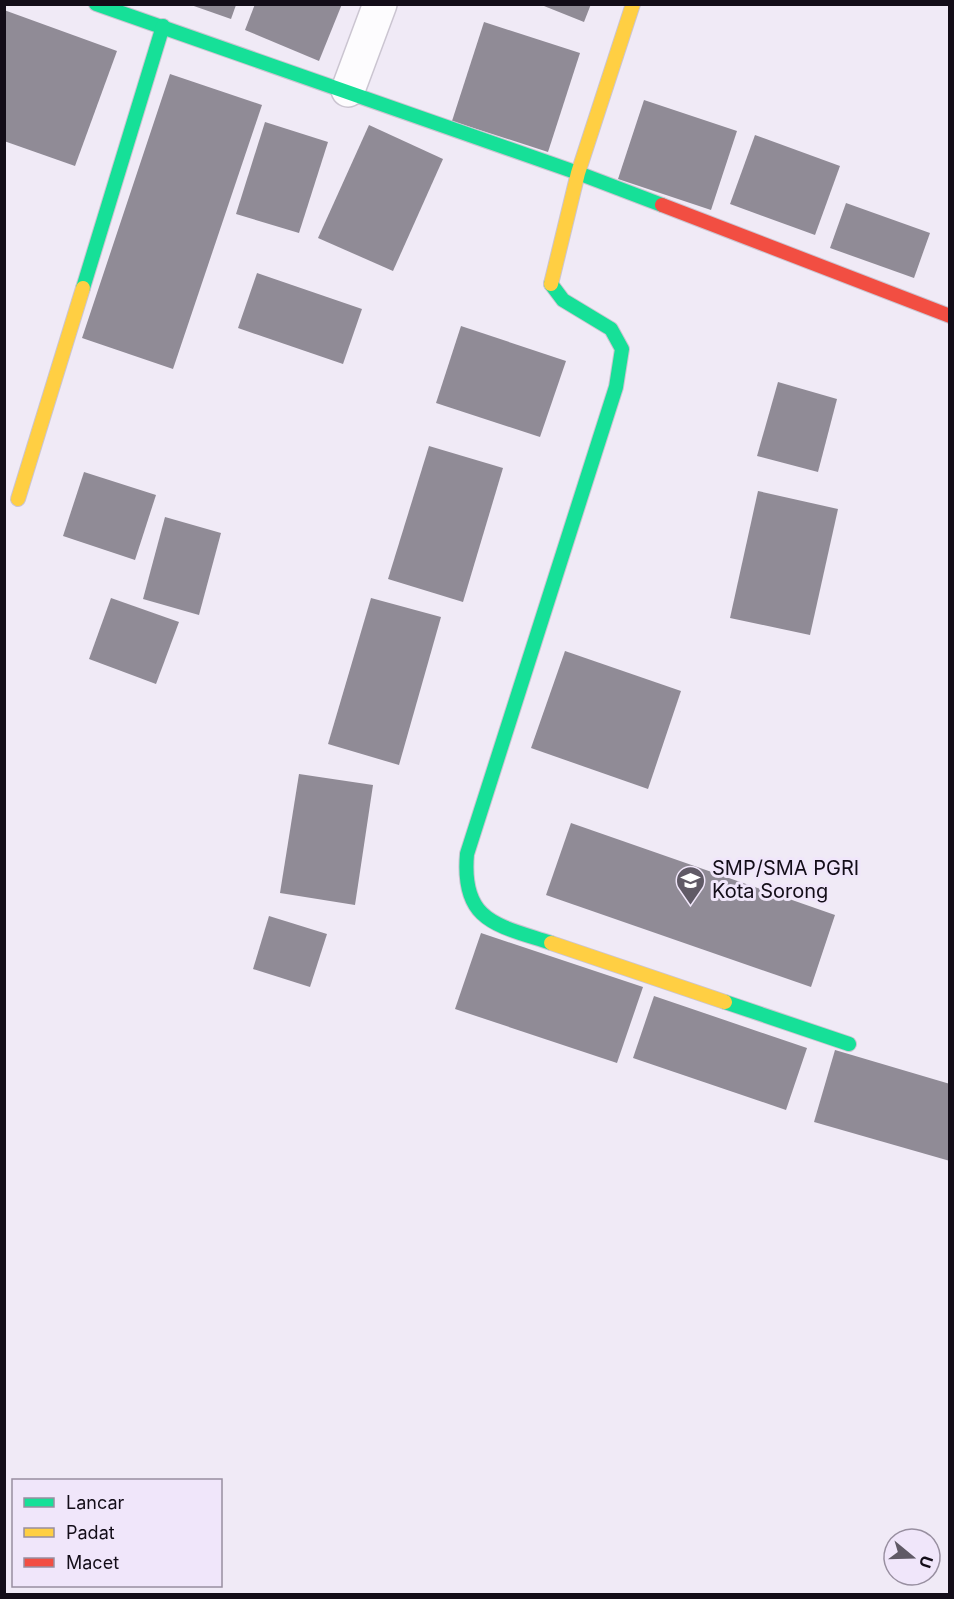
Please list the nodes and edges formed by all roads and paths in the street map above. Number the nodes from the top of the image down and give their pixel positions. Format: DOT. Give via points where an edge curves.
graph roads {
  1 [pos="96,4"];
  2 [pos="380,4"];
  3 [pos="633,4"];
  4 [pos="132,9"];
  5 [pos="163,26"];
  6 [pos="348,90"];
  7 [pos="578,173"];
  8 [pos="950,316"];
  9 [pos="18,499"];
  10 [pos="849,1044"];
  1 -- 4 [label="street"];
  2 -- 6 [label="street"];
  3 -- 7 [label="street"];
  4 -- 5 [label="street"];
  5 -- 6 [label="street"];
  5 -- 9 [label="street"];
  6 -- 7 [label="street"];
  7 -- 8 [label="street"];
  7 -- 10 [label="street" via="551,283 563,300 611,329 622,349 616,387 467,854 464,882 471,903 494,924"];
}
